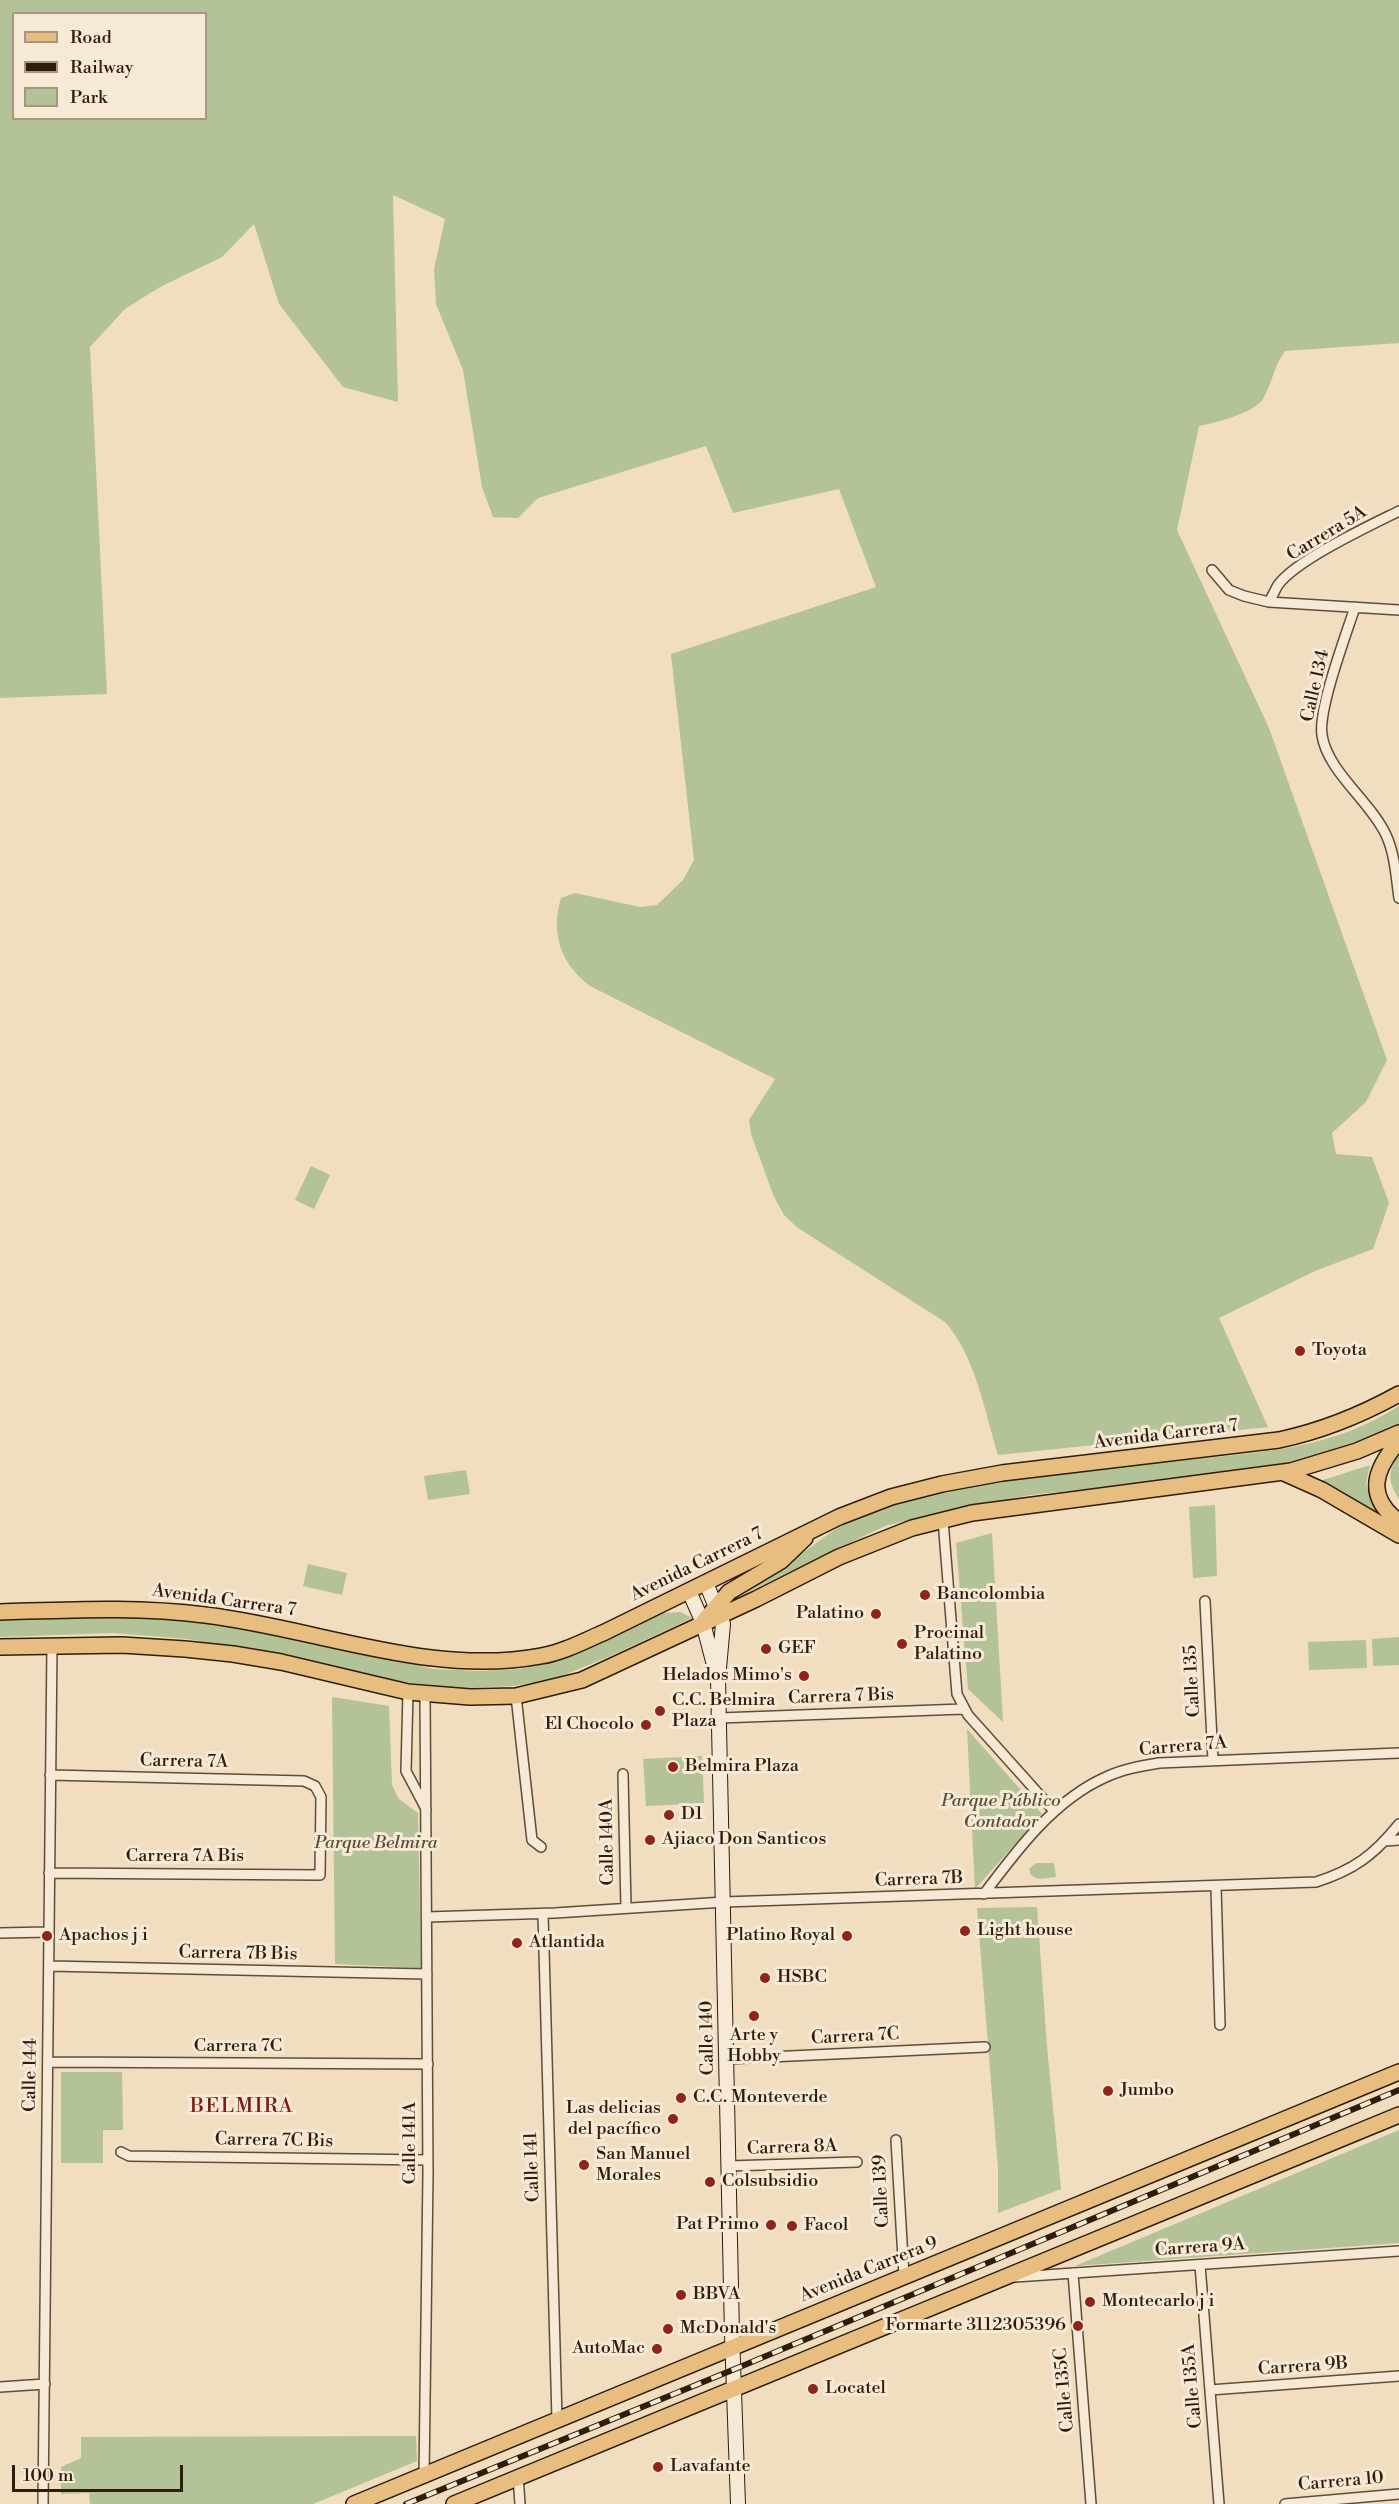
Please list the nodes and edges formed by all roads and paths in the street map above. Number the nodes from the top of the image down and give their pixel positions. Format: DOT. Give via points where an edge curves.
graph roads {
  1 [pos="1399,511"];
  2 [pos="1212,570"];
  3 [pos="1269,602"];
  4 [pos="1355,607"];
  5 [pos="1399,610"];
  6 [pos="1399,898"];
  7 [pos="1399,1394"];
  8 [pos="1399,1433"];
  9 [pos="1399,1441"];
  10 [pos="1284,1473"];
  11 [pos="943,1520"];
  12 [pos="1399,1522"];
  13 [pos="810,1532"];
  14 [pos="1399,1535"];
  15 [pos="706,1583"];
  16 [pos="689,1591"];
  17 [pos="1205,1601"];
  18 [pos="719,1610"];
  19 [pos="0,1612"];
  20 [pos="703,1623"];
  21 [pos="52,1646"];
  22 [pos="0,1647"];
  23 [pos="718,1679"];
  24 [pos="408,1692"];
  25 [pos="425,1694"];
  26 [pos="516,1696"];
  27 [pos="963,1709"];
  28 [pos="720,1718"];
  29 [pos="1399,1753"];
  30 [pos="1213,1760"];
  31 [pos="623,1774"];
  32 [pos="50,1775"];
  33 [pos="427,1811"];
  34 [pos="1054,1811"];
  35 [pos="1399,1824"];
  36 [pos="1399,1840"];
  37 [pos="1385,1841"];
  38 [pos="541,1847"];
  39 [pos="49,1873"];
  40 [pos="320,1875"];
  41 [pos="1216,1887"];
  42 [pos="984,1894"];
  43 [pos="724,1902"];
  44 [pos="626,1908"];
  45 [pos="543,1914"];
  46 [pos="427,1917"];
  47 [pos="49,1932"];
  48 [pos="0,1933"];
  49 [pos="49,1966"];
  50 [pos="427,1974"];
  51 [pos="1220,2025"];
  52 [pos="985,2047"];
  53 [pos="726,2059"];
  54 [pos="48,2062"];
  55 [pos="428,2064"];
  56 [pos="1399,2072"];
  57 [pos="1399,2115"];
  58 [pos="896,2140"];
  59 [pos="121,2152"];
  60 [pos="428,2160"];
  61 [pos="857,2162"];
  62 [pos="729,2166"];
  63 [pos="1399,2251"];
  64 [pos="1200,2265"];
  65 [pos="1073,2273"];
  66 [pos="904,2276"];
  67 [pos="1004,2278"];
  68 [pos="733,2346"];
  69 [pos="1399,2376"];
  70 [pos="45,2384"];
  71 [pos="0,2387"];
  72 [pos="734,2387"];
  73 [pos="1210,2390"];
  74 [pos="557,2419"];
  75 [pos="424,2476"];
  76 [pos="518,2476"];
  77 [pos="1399,2494"];
  78 [pos="44,2504"];
  79 [pos="354,2504"];
  80 [pos="454,2504"];
  81 [pos="520,2504"];
  82 [pos="738,2504"];
  83 [pos="1091,2504"];
  84 [pos="1219,2504"];
  85 [pos="1285,2504"];
  1 -- 3 [label="street, Carrera 5A" via="1297,569 1279,584"];
  2 -- 3 [label="street" via="1229,590"];
  3 -- 4 [label="street"];
  4 -- 5 [label="street"];
  4 -- 6 [label="street, Calle 134" via="1322,715 1322,735 1338,768 1386,835"];
  7 -- 13 [label="main road, Avenida Carrera 7" via="1348,1419 1297,1436 1259,1444 976,1477 869,1503"];
  8 -- 10 [label="main road" via="1357,1451"];
  9 -- 12 [label="main road" via="1383,1461 1377,1484 1380,1503"];
  10 -- 11 [label="main road"];
  10 -- 14 [label="main road" via="1322,1490"];
  11 -- 18 [label="main road" via="885,1537"];
  11 -- 27 [label="street" via="955,1684"];
  13 -- 15 [label="main road, Avenida Carrera 7"];
  13 -- 18 [label="main road" via="782,1562 734,1588"];
  15 -- 16 [label="main road, Avenida Carrera 7"];
  15 -- 18 [label="street, Calle 140"];
  16 -- 19 [label="main road, Avenida Carrera 7" via="565,1649 499,1661 400,1654 206,1615 110,1608"];
  16 -- 20 [label="street, Calle 140"];
  17 -- 30 [label="street, Calle 135"];
  18 -- 20 [label="main road"];
  18 -- 23 [label="street, Calle 140" via="723,1628"];
  20 -- 23 [label="street, Calle 140"];
  20 -- 26 [label="main road" via="582,1680"];
  21 -- 22 [label="main road"];
  21 -- 24 [label="main road" via="122,1645 233,1654"];
  21 -- 32 [label="street, Calle 144"];
  23 -- 28 [label="street, Calle 140"];
  24 -- 25 [label="main road"];
  24 -- 33 [label="street, Calle 141A" via="406,1772"];
  25 -- 26 [label="main road"];
  25 -- 33 [label="street, Calle 141A"];
  26 -- 38 [label="street" via="532,1840"];
  27 -- 28 [label="street, Carrera 7 Bis"];
  27 -- 34 [label="street"];
  28 -- 43 [label="street, Calle 140"];
  29 -- 30 [label="street, Carrera 7A"];
  30 -- 34 [label="street, Carrera 7A" via="1126,1769 1105,1777"];
  31 -- 44 [label="street, Calle 140A"];
  32 -- 39 [label="street, Calle 144"];
  32 -- 40 [label="street, Carrera 7A" via="304,1781 315,1786 321,1797"];
  33 -- 46 [label="street, Calle 141A"];
  34 -- 42 [label="street, Carrera 7A"];
  35 -- 37 [label="street, Carrera 7B"];
  36 -- 37 [label="street"];
  37 -- 41 [label="street, Carrera 7B" via="1366,1860 1316,1882"];
  39 -- 40 [label="street, Carrera 7A Bis"];
  39 -- 47 [label="street, Calle 144"];
  41 -- 42 [label="street, Carrera 7B"];
  41 -- 51 [label="street"];
  42 -- 43 [label="street, Carrera 7B"];
  43 -- 44 [label="street, Carrera 7B"];
  43 -- 53 [label="street, Calle 140"];
  44 -- 45 [label="street, Carrera 7B"];
  45 -- 46 [label="street, Carrera 7B"];
  45 -- 74 [label="street, Calle 141"];
  46 -- 50 [label="street, Calle 141A"];
  47 -- 48 [label="street"];
  47 -- 49 [label="street, Calle 144"];
  49 -- 50 [label="street, Carrera 7B Bis"];
  49 -- 54 [label="street, Calle 144"];
  50 -- 55 [label="street, Calle 141A"];
  52 -- 53 [label="street, Carrera 7C"];
  53 -- 62 [label="street, Calle 140"];
  54 -- 55 [label="street, Carrera 7C"];
  54 -- 70 [label="street, Calle 144"];
  55 -- 60 [label="street, Calle 141A"];
  56 -- 66 [label="main road, Avenida Carrera 9"];
  57 -- 67 [label="main road"];
  58 -- 66 [label="street, Calle 139"];
  59 -- 60 [label="street, Carrera 7C Bis" via="129,2156"];
  60 -- 75 [label="street, Calle 141A"];
  61 -- 62 [label="street, Carrera 8A"];
  62 -- 68 [label="street, Calle 140"];
  63 -- 64 [label="street, Carrera 9A"];
  64 -- 65 [label="street, Carrera 9A"];
  64 -- 73 [label="street, Calle 135A"];
  65 -- 67 [label="street, Carrera 9A"];
  65 -- 83 [label="street, Calle 135C"];
  66 -- 68 [label="main road, Avenida Carrera 9"];
  67 -- 72 [label="main road"];
  68 -- 72 [label="street, Calle 140"];
  68 -- 74 [label="main road, Avenida Carrera 9"];
  69 -- 73 [label="street, Carrera 9B"];
  70 -- 71 [label="street"];
  70 -- 78 [label="street, Calle 144"];
  72 -- 76 [label="main road"];
  72 -- 82 [label="street, Calle 140"];
  73 -- 84 [label="street, Calle 135A"];
  74 -- 75 [label="main road, Avenida Carrera 9"];
  75 -- 79 [label="main road, Avenida Carrera 9"];
  76 -- 80 [label="main road"];
  76 -- 81 [label="street"];
  77 -- 85 [label="street, Carrera 10"];
}
